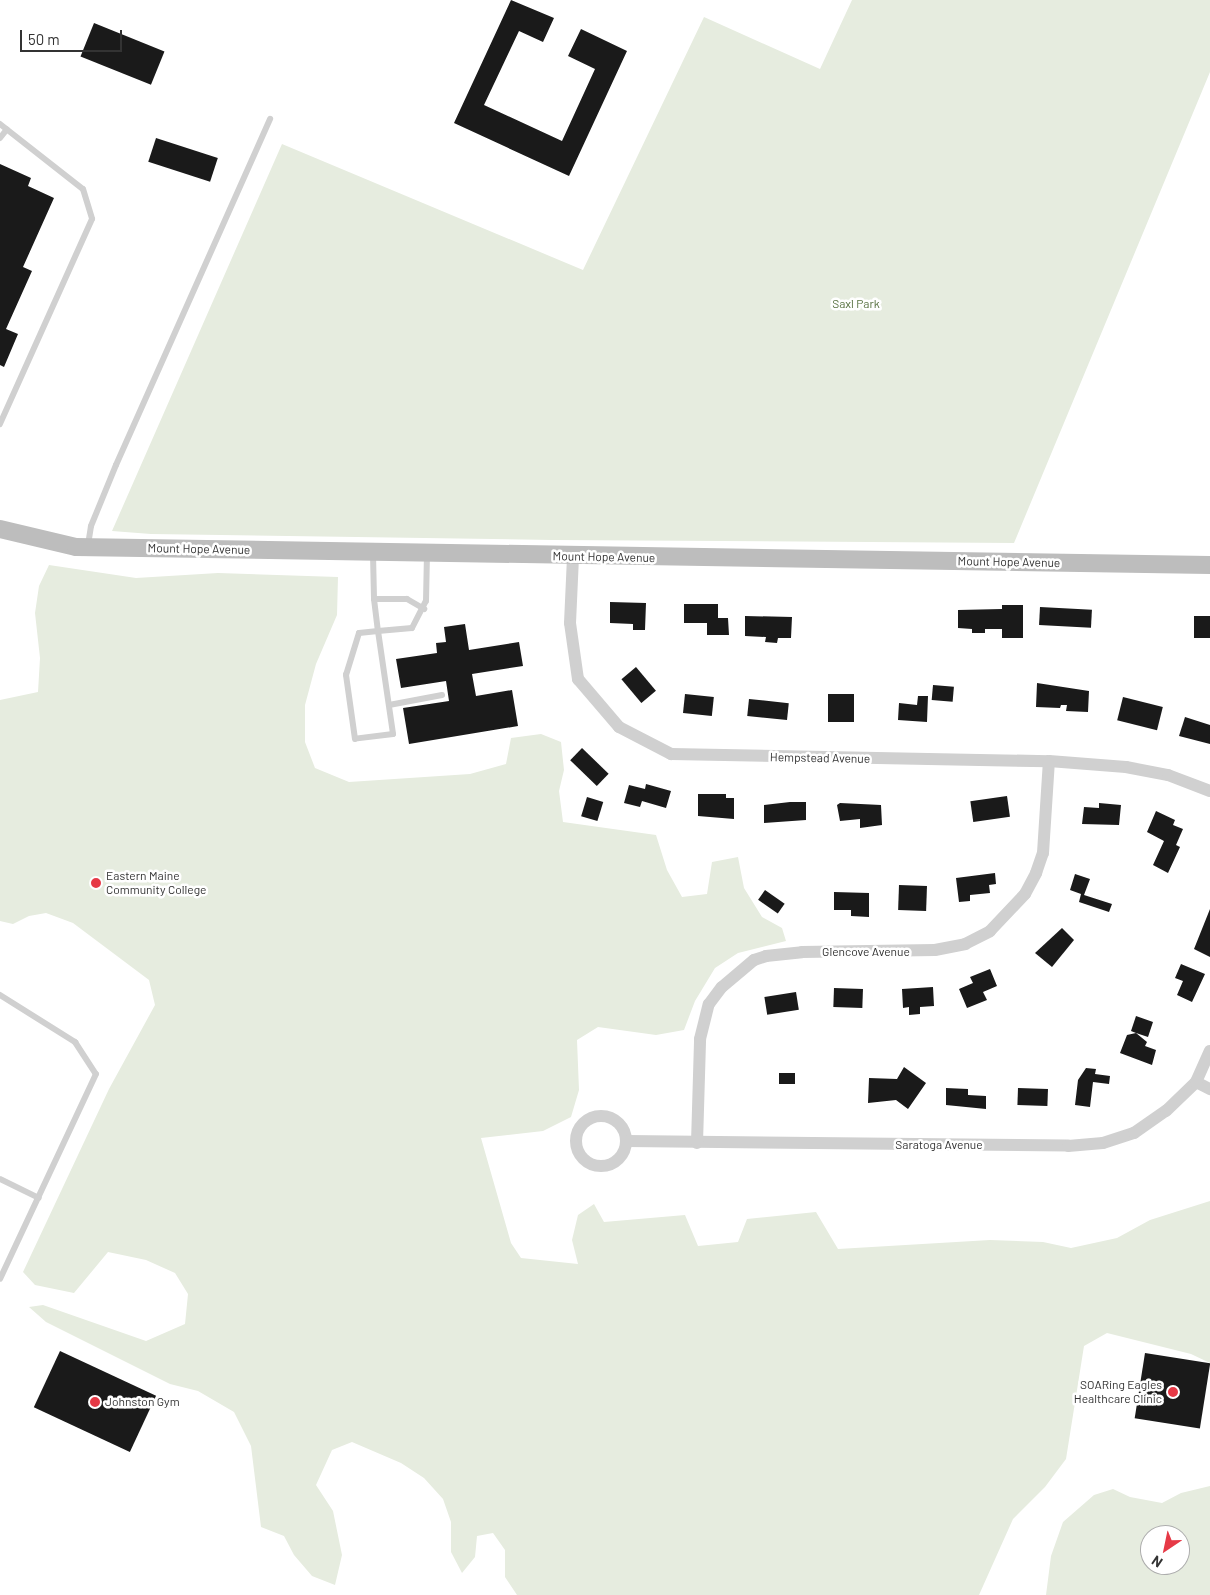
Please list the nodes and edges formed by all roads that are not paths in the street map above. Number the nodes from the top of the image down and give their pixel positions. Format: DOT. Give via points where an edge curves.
graph roads {
  1 [pos="270,119"];
  2 [pos="0,124"];
  3 [pos="7,129"];
  4 [pos="0,138"];
  5 [pos="0,424"];
  6 [pos="0,529"];
  7 [pos="88,547"];
  8 [pos="373,553"];
  9 [pos="428,554"];
  10 [pos="573,557"];
  11 [pos="1210,565"];
  12 [pos="374,600"];
  13 [pos="424,609"];
  14 [pos="378,632"];
  15 [pos="442,695"];
  16 [pos="389,705"];
  17 [pos="1049,761"];
  18 [pos="1210,791"];
  19 [pos="0,995"];
  20 [pos="1210,1051"];
  21 [pos="1196,1082"];
  22 [pos="1210,1088"];
  23 [pos="627,1141"];
  24 [pos="697,1143"];
  25 [pos="0,1179"];
  26 [pos="39,1198"];
  27 [pos="0,1279"];
  1 -- 7 [label="lane" via="116,465 91,526"];
  2 -- 3 [label="lane"];
  3 -- 4 [label="lane"];
  3 -- 5 [label="lane" via="83,189 92,219"];
  6 -- 7 [label="street, Mount Hope Avenue"];
  7 -- 8 [label="street, Mount Hope Avenue"];
  8 -- 9 [label="street, Mount Hope Avenue"];
  8 -- 12 [label="lane"];
  9 -- 10 [label="street, Mount Hope Avenue"];
  9 -- 13 [label="lane"];
  10 -- 11 [label="street, Mount Hope Avenue"];
  10 -- 17 [label="street, Hempstead Avenue" via="570,623 578,679 619,727 671,754"];
  12 -- 13 [label="lane" via="407,599"];
  12 -- 14 [label="lane"];
  13 -- 14 [label="lane" via="412,628"];
  14 -- 16 [label="lane"];
  14 -- 16 [label="lane" via="359,633 346,675 355,739 393,734"];
  15 -- 16 [label="lane"];
  17 -- 18 [label="street, Hempstead Avenue" via="1159,774"];
  17 -- 24 [label="street, Glencove Avenue" via="1043,853 1025,894 990,931 965,944 935,950 802,952 766,956 754,960 722,986 709,1004 700,1040"];
  19 -- 26 [label="lane" via="75,1042 96,1074"];
  20 -- 21 [label="street, Saratoga Avenue"];
  21 -- 22 [label="street"];
  21 -- 24 [label="street, Saratoga Avenue" via="1166,1111 1134,1133 1103,1143 1068,1146"];
  23 -- 23 [label="street" via="621,1125 607,1116 598,1116 583,1123 576,1147 585,1160 600,1166 616,1162 626,1149"];
  23 -- 24 [label="street, Saratoga Avenue"];
  25 -- 26 [label="lane"];
  26 -- 27 [label="lane"];
}
